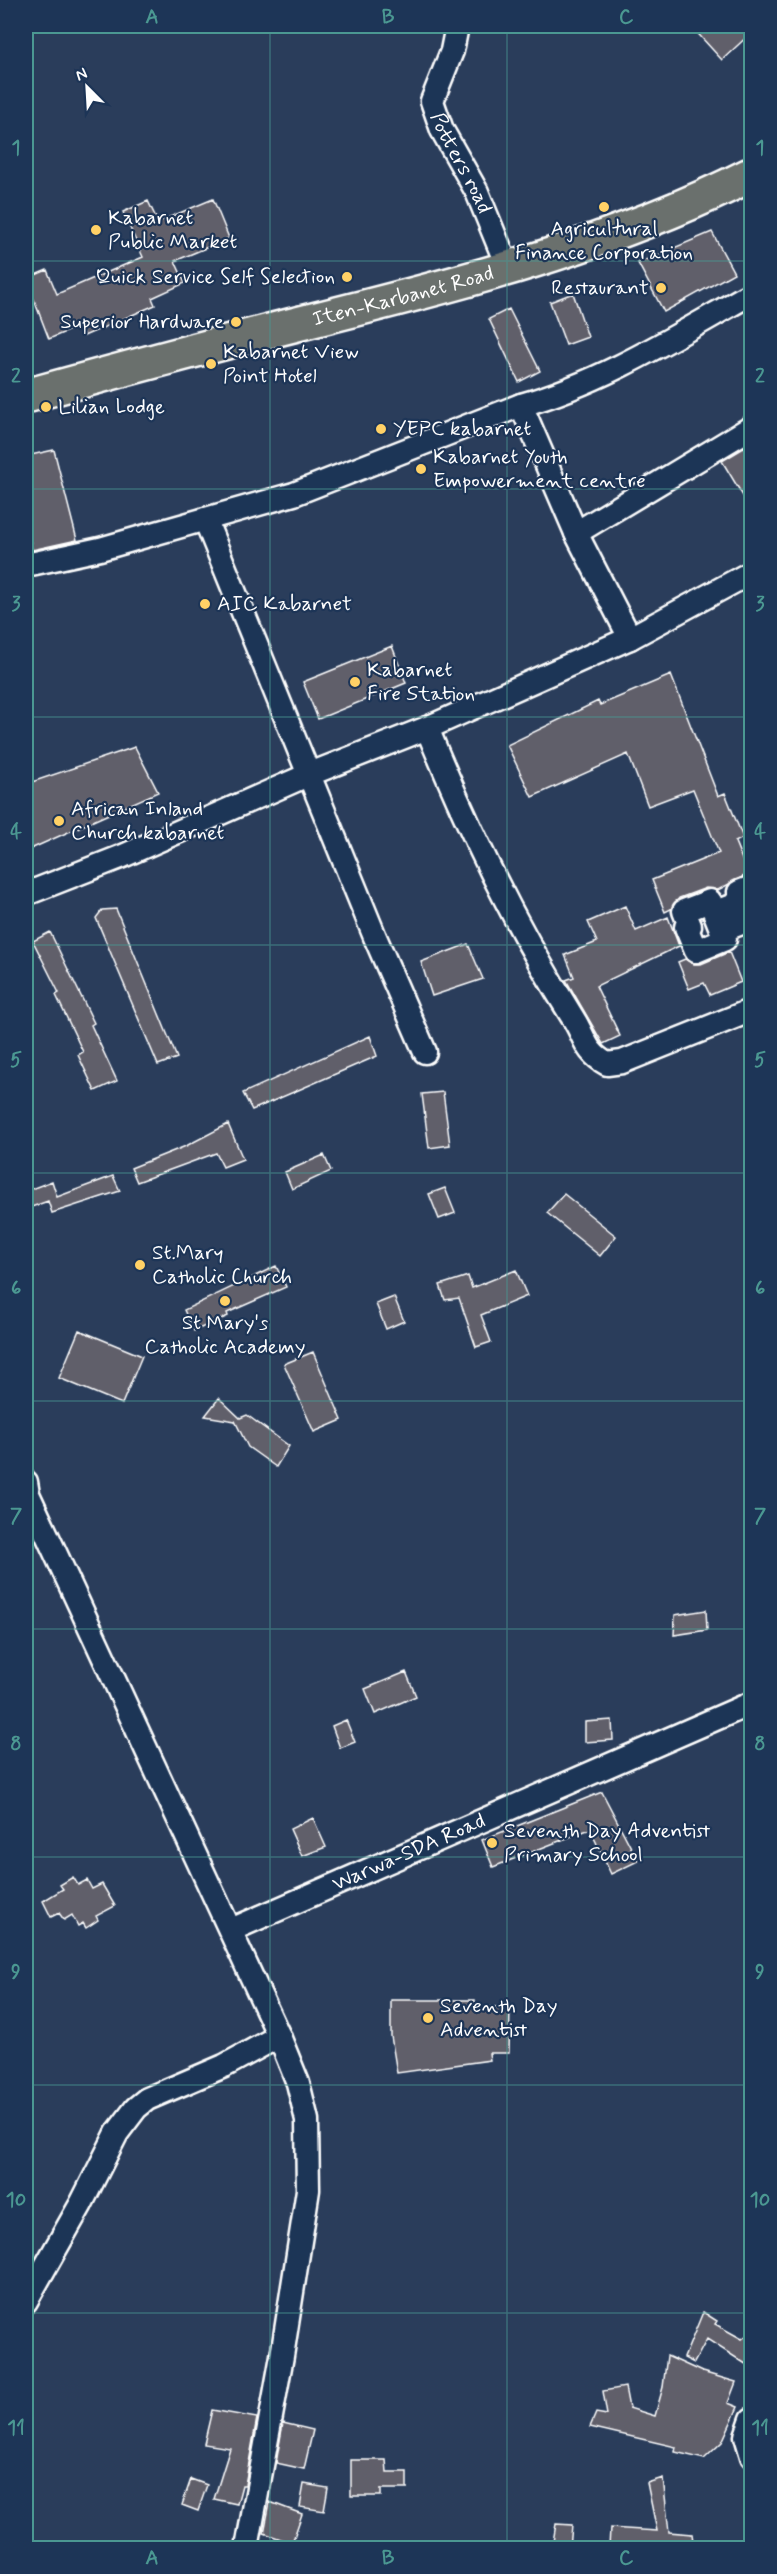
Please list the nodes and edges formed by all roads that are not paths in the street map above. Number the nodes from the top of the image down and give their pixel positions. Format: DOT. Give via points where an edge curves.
graph roads {
  1 [pos="457,26"];
  2 [pos="752,174"];
  3 [pos="508,267"];
  4 [pos="749,301"];
  5 [pos="26,396"];
  6 [pos="521,405"];
  7 [pos="752,427"];
  8 [pos="205,519"];
  9 [pos="576,533"];
  10 [pos="26,565"];
  11 [pos="752,572"];
  12 [pos="630,638"];
  13 [pos="428,728"];
  14 [pos="310,774"];
  15 [pos="752,887"];
  16 [pos="26,894"];
  17 [pos="752,919"];
  18 [pos="752,1010"];
  19 [pos="425,1052"];
  20 [pos="26,1490"];
  21 [pos="752,1703"];
  22 [pos="231,1929"];
  23 [pos="279,2036"];
  24 [pos="26,2301"];
  25 [pos="752,2419"];
  26 [pos="752,2456"];
  27 [pos="247,2548"];
  1 -- 3 [label="street, Potters road" via="452,51 432,101 442,130 477,192"];
  2 -- 3 [label="main road, Iten-Karbanet Road" via="603,239"];
  3 -- 5 [label="main road, Iten-Karbanet Road"];
  4 -- 6 [label="street" via="604,375"];
  6 -- 8 [label="street" via="294,494"];
  6 -- 9 [label="street"];
  7 -- 9 [label="street"];
  8 -- 10 [label="street"];
  8 -- 14 [label="street"];
  9 -- 12 [label="street"];
  11 -- 12 [label="street"];
  12 -- 13 [label="street"];
  13 -- 14 [label="street"];
  13 -- 18 [label="street" via="462,814 591,1054 607,1064 622,1062"];
  14 -- 16 [label="street"];
  14 -- 19 [label="street"];
  15 -- 17 [label="street" via="739,892 743,902 719,911 726,929"];
  20 -- 22 [label="street"];
  21 -- 22 [label="street, Warwa-SDA Road"];
  22 -- 23 [label="street"];
  23 -- 24 [label="street" via="224,2066 147,2099 136,2108 117,2133"];
  23 -- 27 [label="street" via="298,2083 307,2120 308,2190"];
  25 -- 26 [label="street" via="746,2436"];
}
